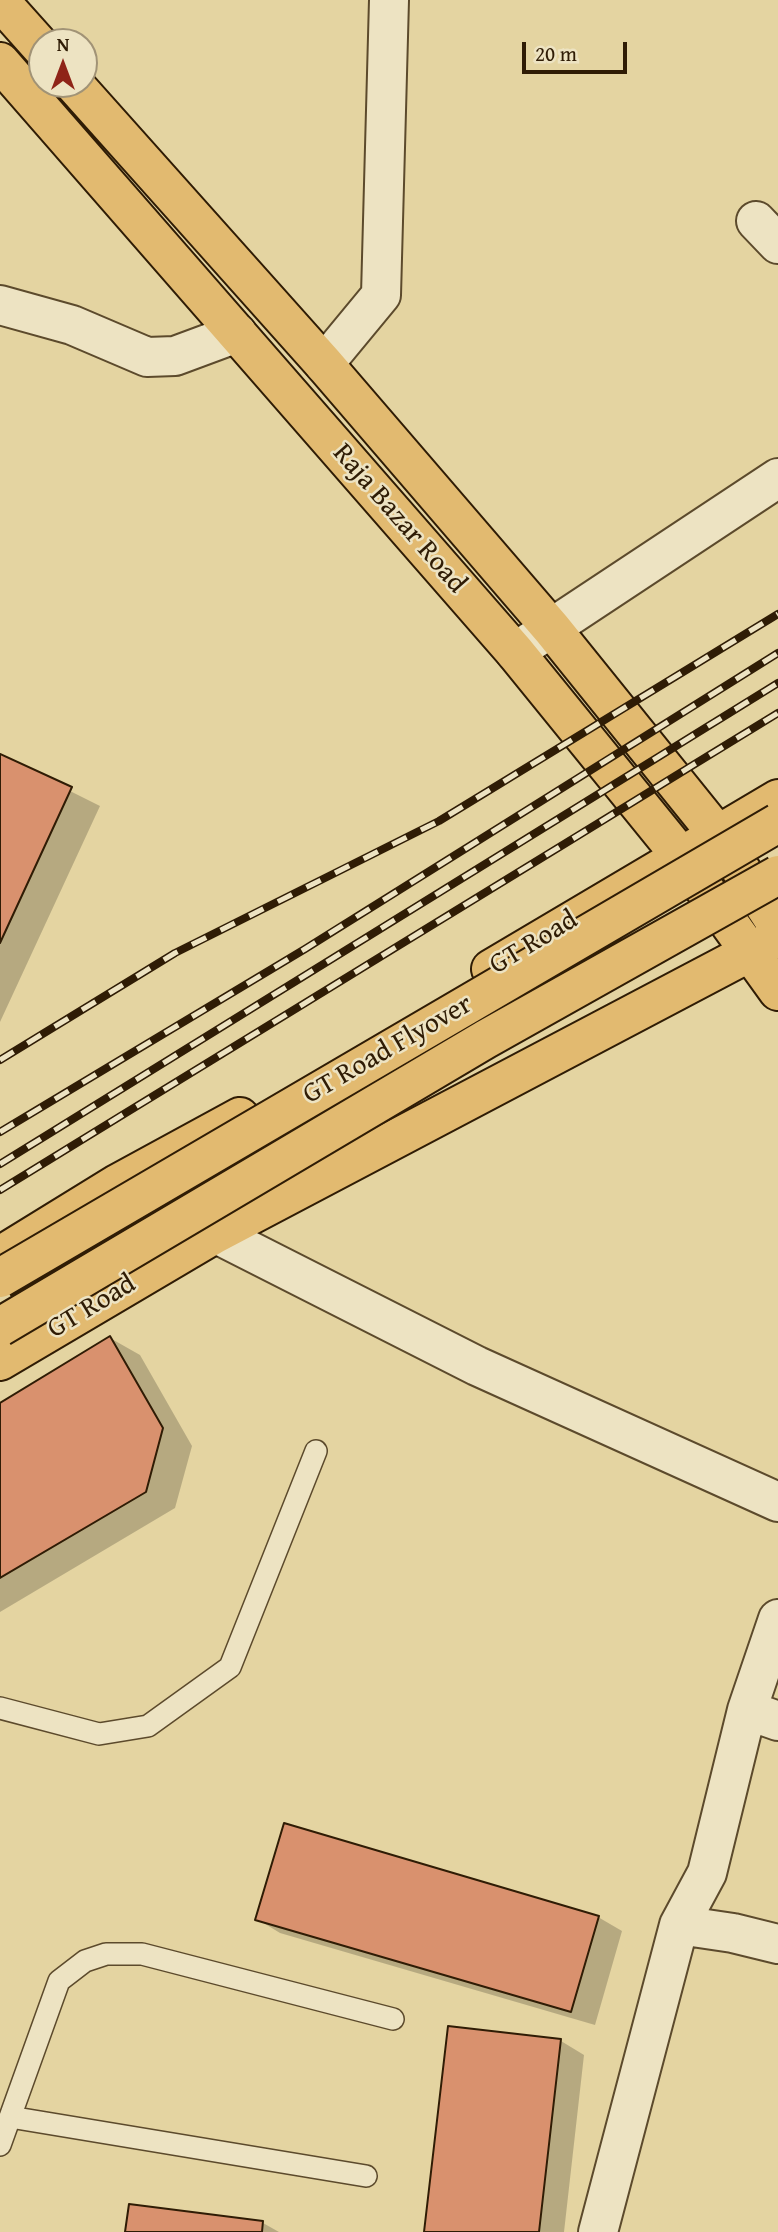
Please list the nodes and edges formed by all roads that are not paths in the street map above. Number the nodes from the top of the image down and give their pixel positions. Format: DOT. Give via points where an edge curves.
graph roads {
  1 [pos="389,0"];
  2 [pos="8,4"];
  3 [pos="28,30"];
  4 [pos="0,62"];
  5 [pos="86,98"];
  6 [pos="0,305"];
  7 [pos="237,333"];
  8 [pos="324,365"];
  9 [pos="778,478"];
  10 [pos="552,629"];
  11 [pos="515,652"];
  12 [pos="778,799"];
  13 [pos="778,823"];
  14 [pos="718,835"];
  15 [pos="680,855"];
  16 [pos="778,875"];
  17 [pos="778,926"];
  18 [pos="764,944"];
  19 [pos="778,991"];
  20 [pos="117,1184"];
  21 [pos="215,1234"];
  22 [pos="0,1256"];
  23 [pos="0,1278"];
  24 [pos="0,1327"];
  25 [pos="0,1361"];
  26 [pos="316,1451"];
  27 [pos="778,1502"];
  28 [pos="778,1619"];
  29 [pos="0,1708"];
  30 [pos="762,1716"];
  31 [pos="679,1925"];
  32 [pos="778,1944"];
  33 [pos="393,2019"];
  34 [pos="10,2117"];
  35 [pos="0,2145"];
  36 [pos="366,2176"];
  37 [pos="598,2232"];
  1 -- 8 [label="street" via="380,295"];
  2 -- 3 [label="main road"];
  4 -- 7 [label="main road, Raja Bazar Road"];
  5 -- 8 [label="main road, Raja Bazar Road"];
  6 -- 7 [label="street" via="72,325 147,358 175,356"];
  7 -- 11 [label="main road, Raja Bazar Road"];
  8 -- 10 [label="main road, Raja Bazar Road"];
  9 -- 10 [label="street"];
  10 -- 11 [label="street"];
  10 -- 14 [label="main road, Raja Bazar Road"];
  11 -- 15 [label="main road, Raja Bazar Road"];
  12 -- 14 [label="main road, GT Road"];
  13 -- 23 [label="main road, GT Road Flyover, bridge"];
  14 -- 15 [label="main road, GT Road"];
  14 -- 17 [label="main road, Raja Bazar Road"];
  15 -- 18 [label="main road, Raja Bazar Road"];
  15 -- 20 [label="main road, GT Road" via="309,1080"];
  16 -- 24 [label="main road, GT Road Flyover, bridge" via="486,1039"];
  18 -- 19 [label="main road, Raja Bazar Road"];
  18 -- 21 [label="main road, GT Road"];
  20 -- 21 [label="street"];
  20 -- 22 [label="main road, GT Road"];
  21 -- 25 [label="main road, GT Road"];
  21 -- 27 [label="street" via="477,1366"];
  26 -- 29 [label="lane" via="230,1667 148,1726 99,1734"];
  28 -- 30 [label="street"];
  30 -- 31 [label="street" via="707,1873"];
  31 -- 32 [label="street"];
  31 -- 37 [label="street"];
  33 -- 34 [label="lane" via="142,1954 106,1954 85,1961 59,1981"];
  34 -- 35 [label="lane"];
  34 -- 36 [label="lane"];
}
